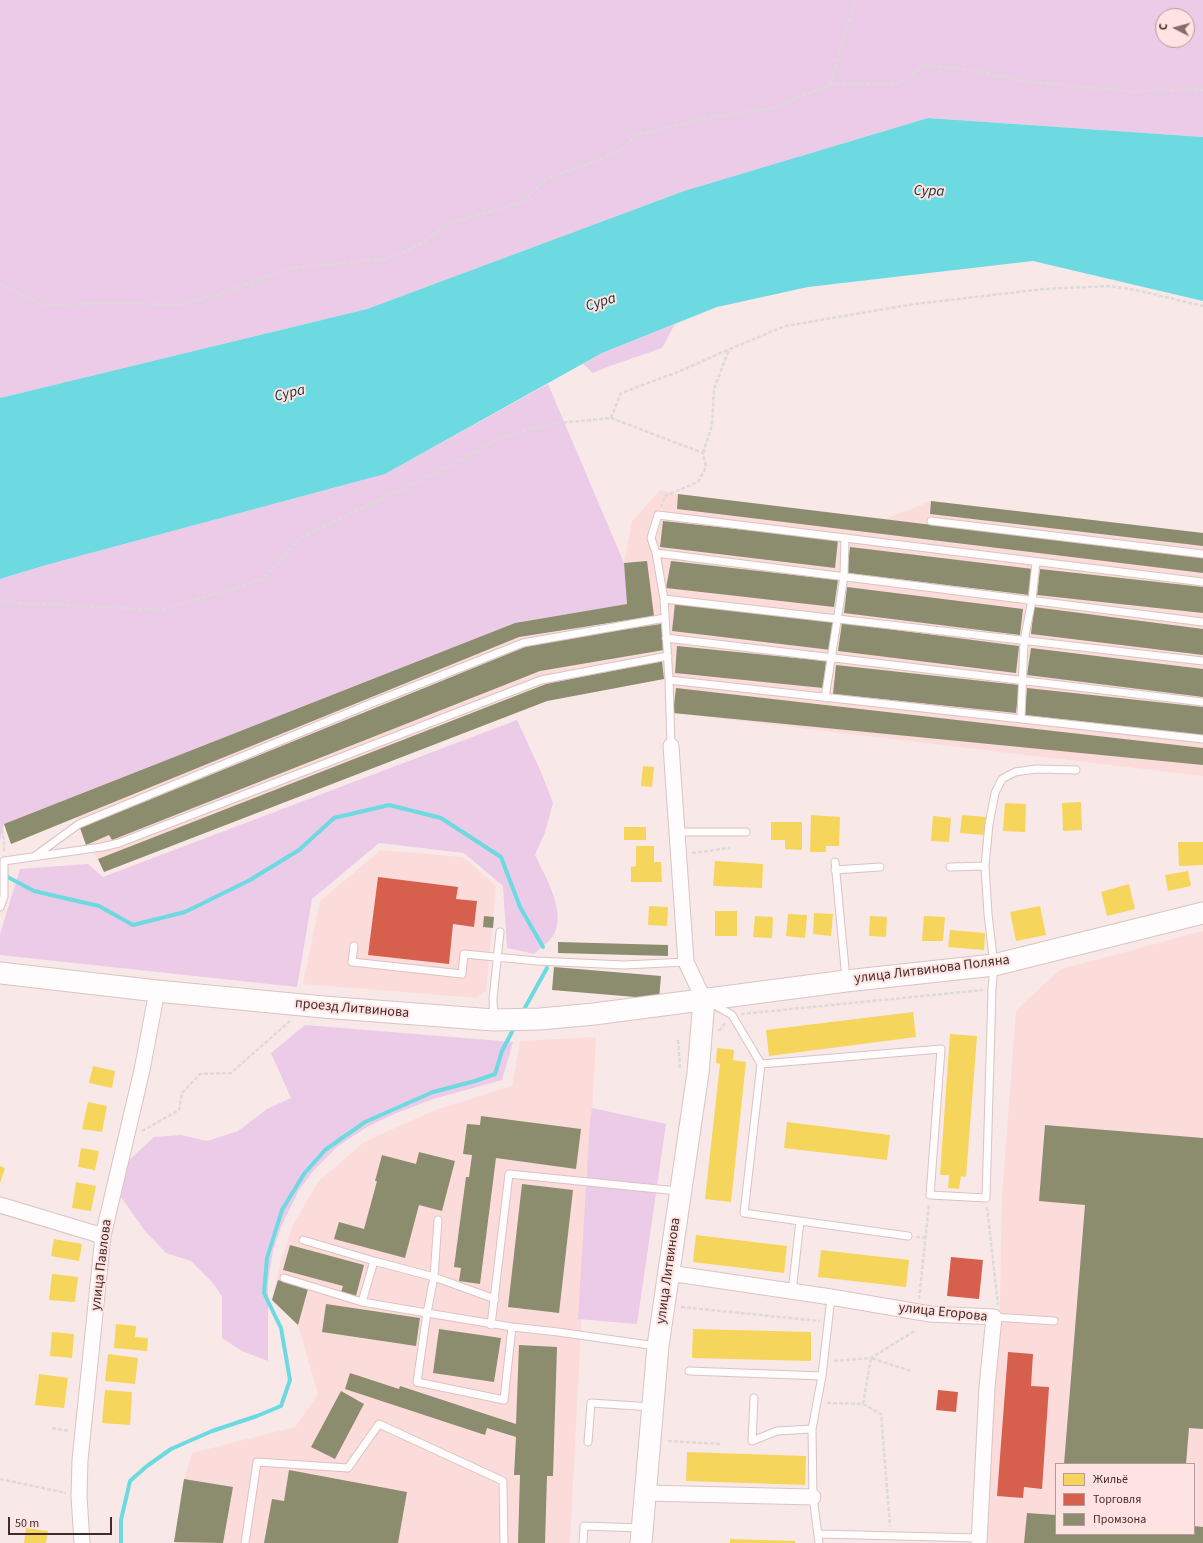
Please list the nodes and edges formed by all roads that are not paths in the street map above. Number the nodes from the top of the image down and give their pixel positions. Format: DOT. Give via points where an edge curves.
graph roads {
  1 [pos="931,521"];
  2 [pos="845,538"];
  3 [pos="656,552"];
  4 [pos="1203,554"];
  5 [pos="1036,562"];
  6 [pos="844,576"];
  7 [pos="1203,582"];
  8 [pos="664,599"];
  9 [pos="1032,600"];
  10 [pos="665,618"];
  11 [pos="838,619"];
  12 [pos="1203,622"];
  13 [pos="666,638"];
  14 [pos="1024,640"];
  15 [pos="668,656"];
  16 [pos="832,658"];
  17 [pos="1203,661"];
  18 [pos="669,680"];
  19 [pos="1023,680"];
  20 [pos="825,698"];
  21 [pos="1203,702"];
  22 [pos="1021,719"];
  23 [pos="1203,739"];
  24 [pos="671,746"];
  25 [pos="1076,770"];
  26 [pos="676,832"];
  27 [pos="746,832"];
  28 [pos="33,857"];
  29 [pos="835,862"];
  30 [pos="880,866"];
  31 [pos="986,866"];
  32 [pos="950,867"];
  33 [pos="835,870"];
  34 [pos="0,907"];
  35 [pos="1203,913"];
  36 [pos="500,932"];
  37 [pos="354,946"];
  38 [pos="498,958"];
  39 [pos="686,962"];
  40 [pos="994,965"];
  41 [pos="0,973"];
  42 [pos="846,981"];
  43 [pos="157,991"];
  44 [pos="704,1000"];
  45 [pos="494,1020"];
  46 [pos="761,1064"];
  47 [pos="681,1192"];
  48 [pos="0,1205"];
  49 [pos="438,1220"];
  50 [pos="800,1221"];
  51 [pos="103,1236"];
  52 [pos="908,1236"];
  53 [pos="303,1240"];
  54 [pos="374,1261"];
  55 [pos="669,1273"];
  56 [pos="434,1277"];
  57 [pos="284,1278"];
  58 [pos="792,1292"];
  59 [pos="831,1297"];
  60 [pos="495,1299"];
  61 [pos="362,1302"];
  62 [pos="427,1313"];
  63 [pos="994,1317"];
  64 [pos="1054,1321"];
  65 [pos="491,1325"];
  66 [pos="512,1327"];
  67 [pos="658,1346"];
  68 [pos="689,1371"];
  69 [pos="822,1376"];
  70 [pos="754,1398"];
  71 [pos="652,1407"];
  72 [pos="812,1429"];
  73 [pos="588,1442"];
  74 [pos="645,1493"];
  75 [pos="813,1497"];
  76 [pos="818,1534"];
  77 [pos="642,1536"];
  78 [pos="979,1540"];
  79 [pos="82,1543"];
  80 [pos="245,1543"];
  81 [pos="504,1543"];
  82 [pos="583,1543"];
  83 [pos="819,1543"];
  1 -- 4 [label="lane"];
  2 -- 3 [label="lane" via="658,515 651,538"];
  2 -- 5 [label="lane"];
  2 -- 6 [label="lane"];
  3 -- 6 [label="lane"];
  3 -- 8 [label="lane"];
  5 -- 7 [label="lane"];
  5 -- 9 [label="lane"];
  6 -- 9 [label="lane"];
  6 -- 11 [label="lane"];
  8 -- 10 [label="lane"];
  8 -- 11 [label="lane"];
  9 -- 12 [label="lane"];
  9 -- 14 [label="lane"];
  10 -- 13 [label="lane"];
  10 -- 28 [label="lane" via="523,643 79,824"];
  11 -- 14 [label="lane"];
  11 -- 16 [label="lane"];
  13 -- 15 [label="lane"];
  13 -- 16 [label="lane"];
  14 -- 17 [label="lane"];
  14 -- 19 [label="lane"];
  15 -- 18 [label="lane"];
  15 -- 28 [label="lane" via="541,680 119,843"];
  16 -- 19 [label="lane"];
  16 -- 20 [label="lane"];
  18 -- 20 [label="lane"];
  18 -- 24 [label="lane"];
  19 -- 21 [label="lane"];
  19 -- 22 [label="lane"];
  20 -- 22 [label="lane"];
  22 -- 23 [label="lane"];
  24 -- 26 [label="street"];
  25 -- 31 [label="lane" via="1029,770 1015,772 1002,779 995,793 989,824"];
  26 -- 27 [label="lane"];
  26 -- 39 [label="street"];
  28 -- 34 [label="lane" via="4,861 4,897"];
  29 -- 33 [label="lane"];
  30 -- 33 [label="lane"];
  31 -- 32 [label="lane"];
  31 -- 40 [label="lane"];
  33 -- 42 [label="lane"];
  35 -- 40 [label="main road, улица Литвинова Поляна"];
  36 -- 38 [label="lane"];
  37 -- 38 [label="lane" via="352,962 462,974 464,954"];
  38 -- 39 [label="lane" via="624,965"];
  38 -- 45 [label="lane" via="493,999"];
  39 -- 44 [label="street"];
  40 -- 42 [label="main road, улица Литвинова Поляна"];
  40 -- 46 [label="lane" via="986,1198 930,1195 940,1049"];
  41 -- 43 [label="main road, проезд Литвинова"];
  42 -- 44 [label="main road, улица Литвинова Поляна"];
  43 -- 45 [label="main road, проезд Литвинова"];
  43 -- 51 [label="street, улица Павлова" via="142,1070"];
  44 -- 45 [label="main road, проезд Литвинова" via="540,1019"];
  44 -- 46 [label="lane" via="732,1015"];
  44 -- 47 [label="main road, улица Литвинова" via="698,1073"];
  46 -- 50 [label="lane" via="744,1213"];
  47 -- 55 [label="main road, улица Литвинова"];
  47 -- 60 [label="lane" via="509,1174"];
  48 -- 51 [label="street"];
  49 -- 56 [label="lane"];
  50 -- 52 [label="lane"];
  50 -- 58 [label="lane"];
  51 -- 79 [label="street, улица Павлова" via="81,1453 79,1496"];
  53 -- 54 [label="lane"];
  54 -- 56 [label="lane"];
  54 -- 61 [label="lane"];
  55 -- 58 [label="street, улица Егорова"];
  55 -- 67 [label="main road, улица Литвинова"];
  56 -- 60 [label="lane"];
  56 -- 62 [label="lane"];
  57 -- 61 [label="lane"];
  58 -- 59 [label="street, улица Егорова"];
  59 -- 63 [label="street, улица Егорова" via="930,1314"];
  59 -- 69 [label="lane"];
  60 -- 65 [label="lane"];
  61 -- 62 [label="lane"];
  62 -- 65 [label="lane"];
  62 -- 66 [label="lane" via="418,1382 504,1400"];
  63 -- 64 [label="lane"];
  63 -- 78 [label="street, улица Егорова" via="987,1387"];
  65 -- 66 [label="lane"];
  66 -- 67 [label="lane"];
  67 -- 71 [label="main road, улица Литвинова"];
  68 -- 69 [label="lane"];
  69 -- 72 [label="lane"];
  70 -- 72 [label="lane" via="752,1441 776,1431"];
  71 -- 73 [label="lane" via="591,1403"];
  71 -- 74 [label="main road, улица Литвинова"];
  72 -- 75 [label="lane"];
  74 -- 75 [label="street"];
  74 -- 77 [label="main road, улица Литвинова"];
  75 -- 76 [label="lane"];
  76 -- 78 [label="lane"];
  76 -- 83 [label="lane"];
  77 -- 82 [label="lane" via="584,1526"];
  80 -- 81 [label="lane" via="257,1462 348,1468 379,1424 503,1481"];
}
